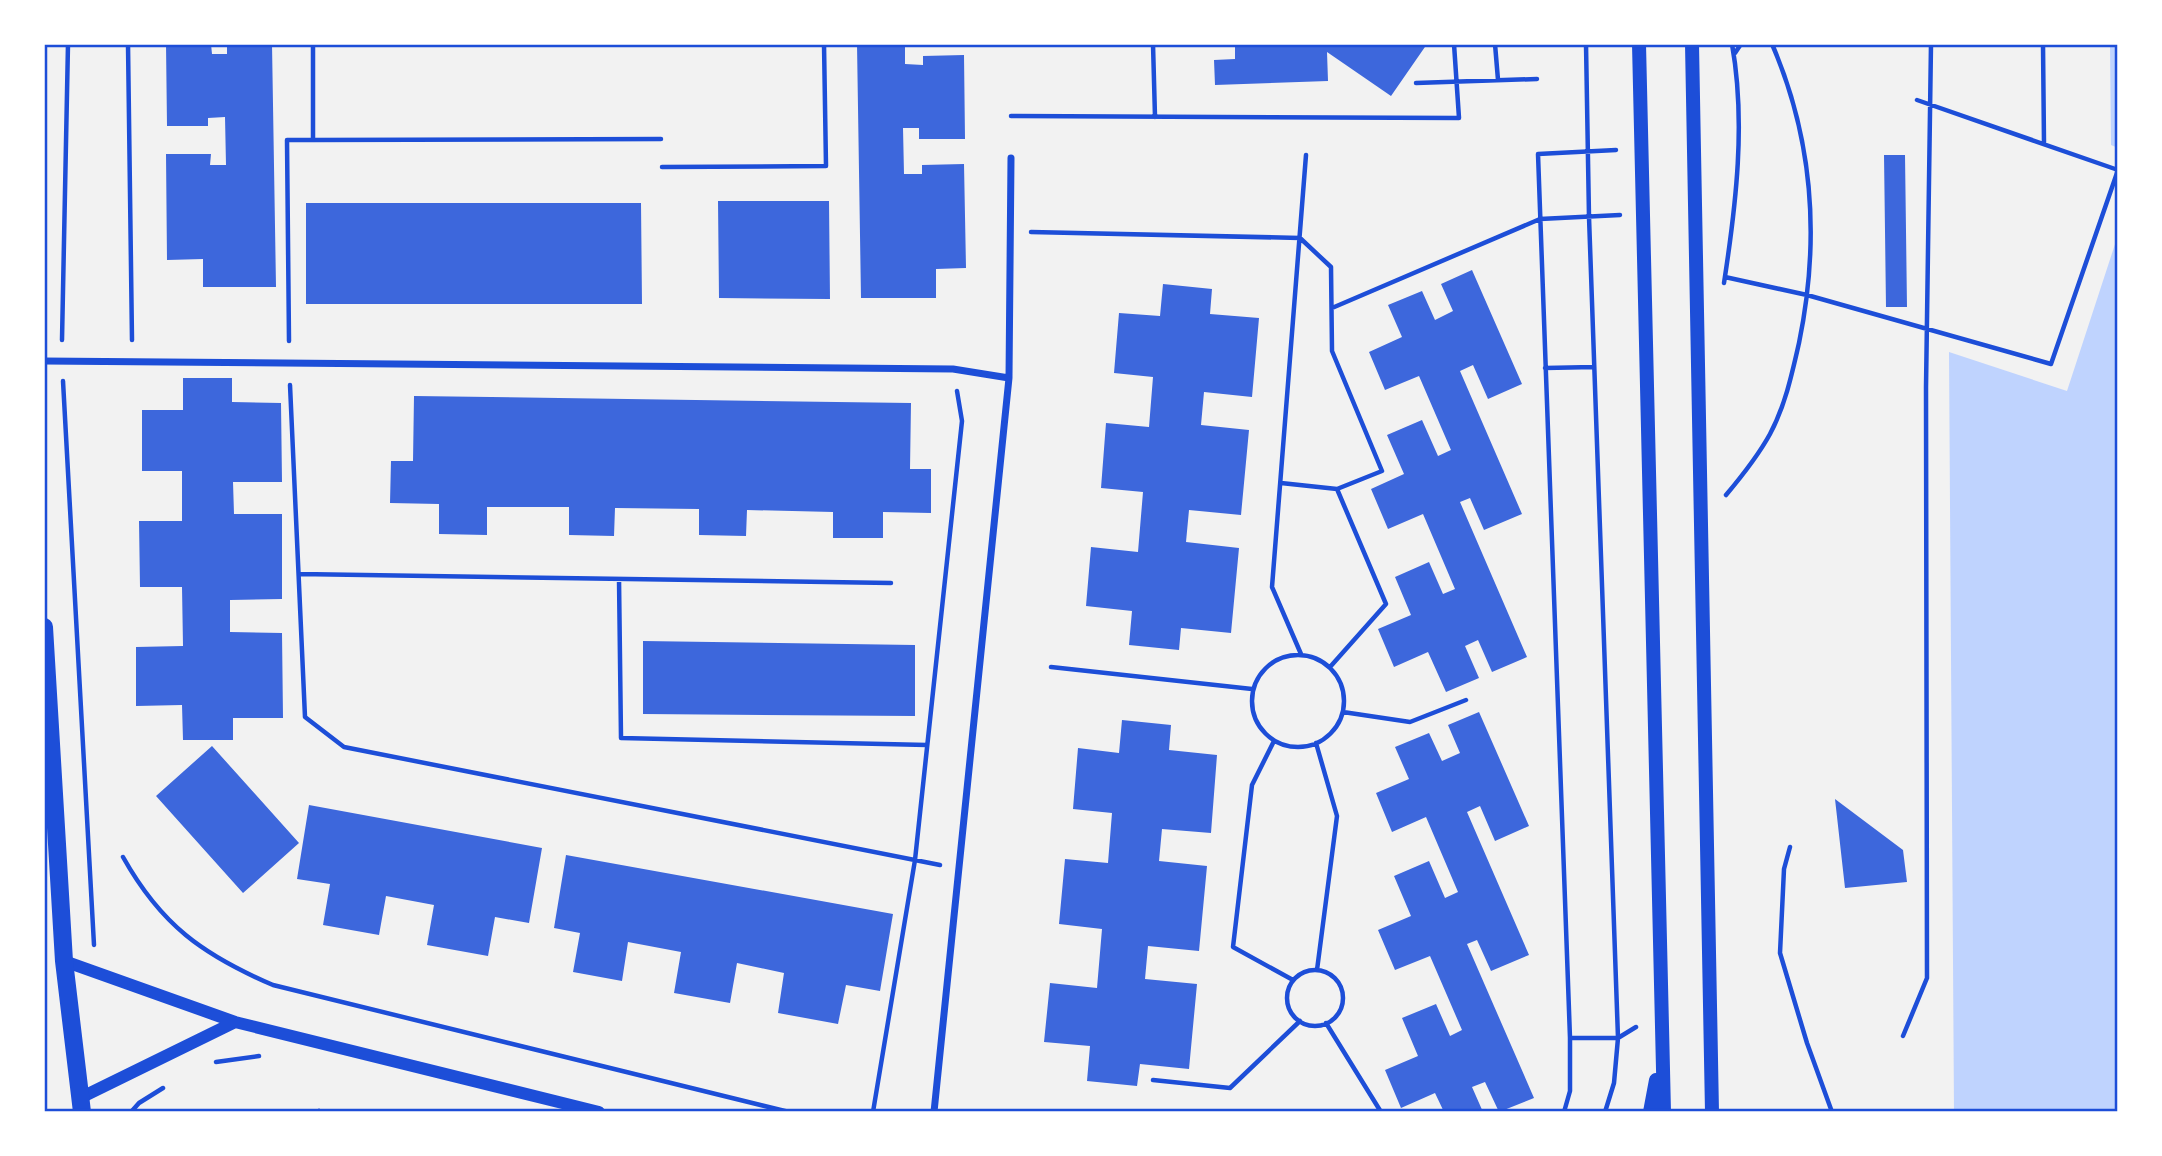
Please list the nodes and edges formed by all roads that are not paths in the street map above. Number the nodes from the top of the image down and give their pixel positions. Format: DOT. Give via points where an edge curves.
graph roads {
  1 [pos="1639,44"];
  2 [pos="1692,44"];
  3 [pos="1011,158"];
  4 [pos="44,361"];
  5 [pos="1009,377"];
  6 [pos="44,627"];
  7 [pos="64,961"];
  8 [pos="1662,1012"];
  9 [pos="235,1022"];
  10 [pos="81,1105"];
  11 [pos="599,1112"];
  12 [pos="934,1112"];
  13 [pos="1650,1112"];
  14 [pos="1664,1112"];
  15 [pos="1712,1112"];
  1 -- 8 [label="main road"];
  2 -- 15 [label="main road"];
  3 -- 5 [label="street"];
  4 -- 5 [label="street" via="953,369"];
  5 -- 12 [label="street"];
  6 -- 7 [label="main road"];
  7 -- 9 [label="street"];
  7 -- 10 [label="main road"];
  8 -- 13 [label="main road"];
  8 -- 14 [label="main road"];
  9 -- 10 [label="street"];
  9 -- 11 [label="street"];
}
